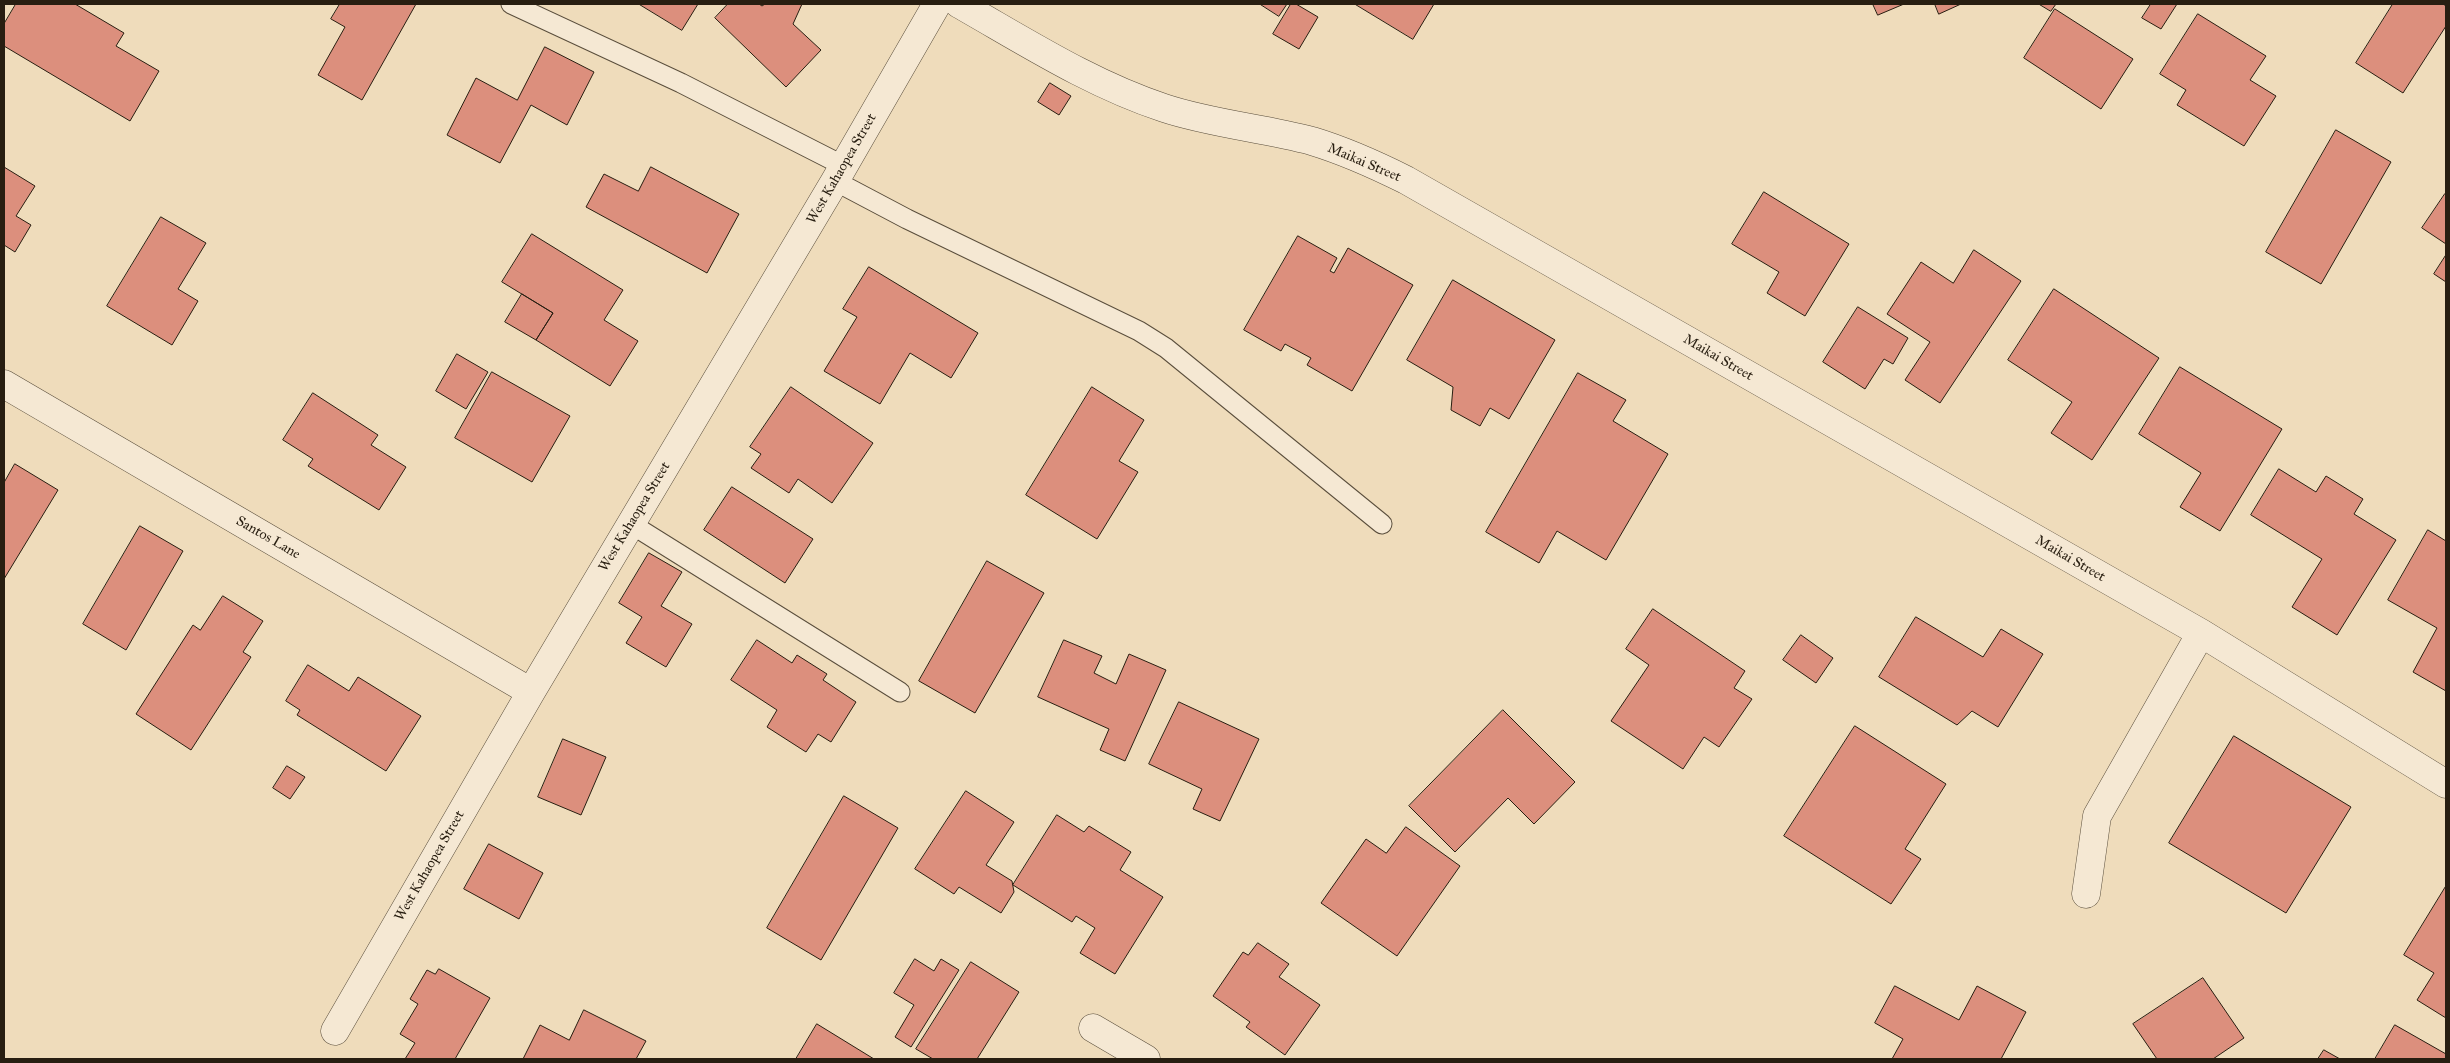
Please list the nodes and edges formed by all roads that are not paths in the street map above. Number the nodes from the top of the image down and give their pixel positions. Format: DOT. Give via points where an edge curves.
graph roads {
  1 [pos="511,4"];
  2 [pos="937,4"];
  3 [pos="959,4"];
  4 [pos="840,174"];
  5 [pos="4,384"];
  6 [pos="631,524"];
  7 [pos="1382,524"];
  8 [pos="2201,634"];
  9 [pos="531,692"];
  10 [pos="900,692"];
  11 [pos="2446,784"];
  12 [pos="2086,894"];
  13 [pos="1093,1028"];
  14 [pos="335,1030"];
  15 [pos="1146,1059"];
  1 -- 4 [label="lane" via="681,83"];
  2 -- 4 [label="street, West Kahaopea Street"];
  3 -- 8 [label="street, Maikai Street" via="1077,71 1140,100 1312,141 1406,180"];
  4 -- 6 [label="street, West Kahaopea Street"];
  4 -- 7 [label="lane" via="907,219 1152,339 1198,372"];
  5 -- 9 [label="street, Santos Lane"];
  6 -- 9 [label="street, West Kahaopea Street"];
  6 -- 10 [label="lane"];
  8 -- 11 [label="street, Maikai Street"];
  8 -- 12 [label="street" via="2097,816"];
  9 -- 14 [label="street, West Kahaopea Street"];
  13 -- 15 [label="street"];
}
